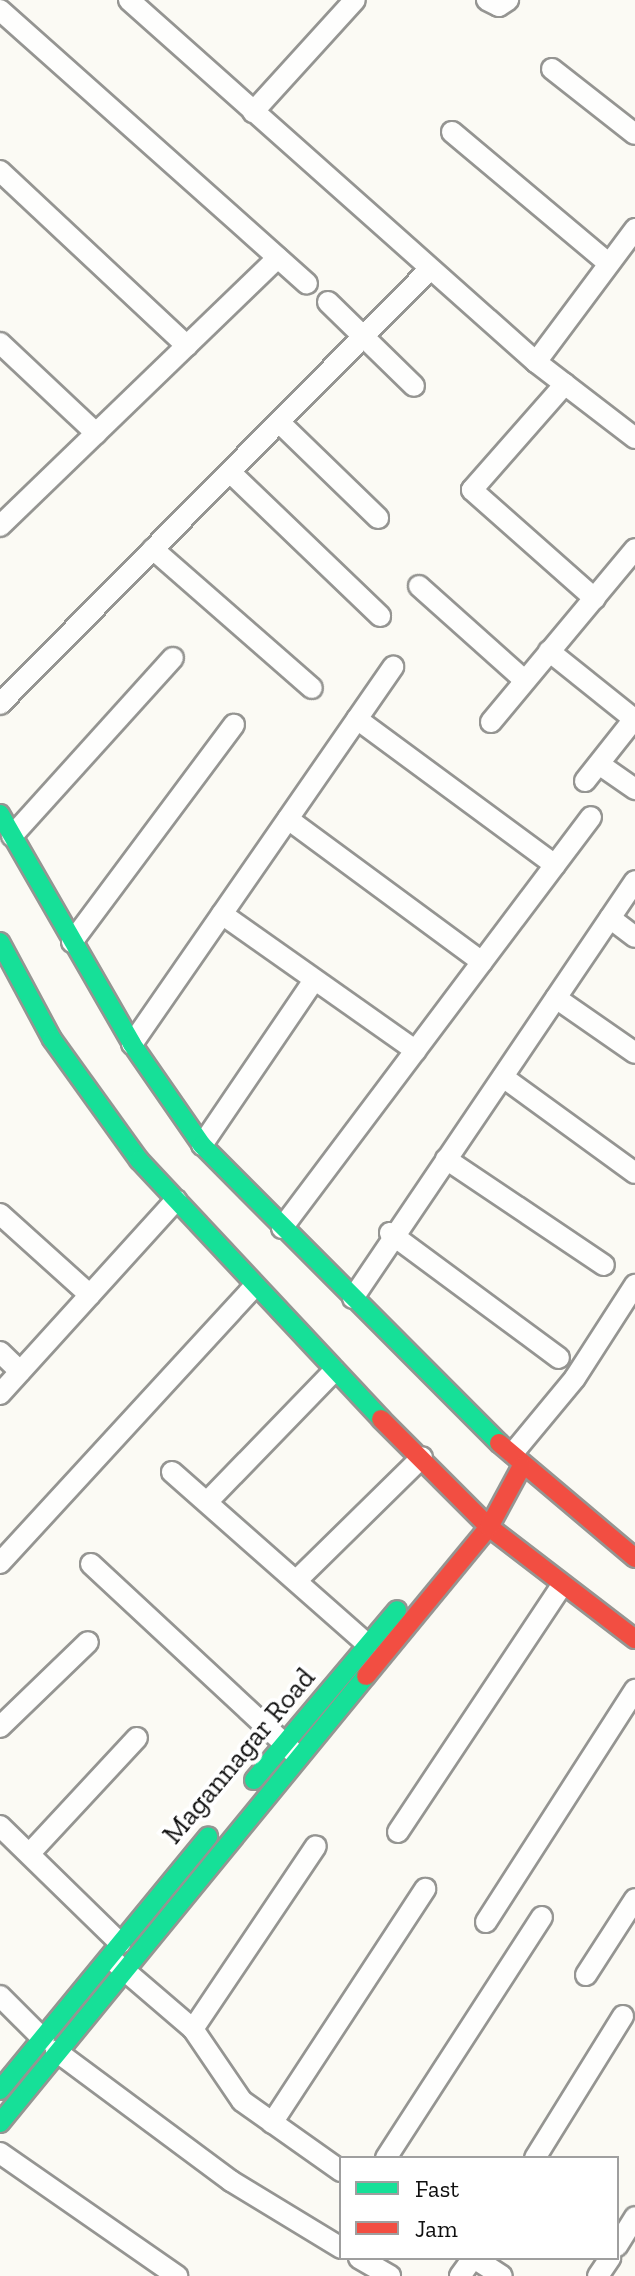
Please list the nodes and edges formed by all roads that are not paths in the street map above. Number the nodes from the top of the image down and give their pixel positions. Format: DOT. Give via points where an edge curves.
graph roads {
  1 [pos="129,0"];
  2 [pos="355,0"];
  3 [pos="487,0"];
  4 [pos="508,0"];
  5 [pos="0,10"];
  6 [pos="552,69"];
  7 [pos="253,112"];
  8 [pos="452,132"];
  9 [pos="635,134"];
  10 [pos="0,171"];
  11 [pos="635,229"];
  12 [pos="278,258"];
  13 [pos="607,262"];
  14 [pos="430,269"];
  15 [pos="307,284"];
  16 [pos="328,302"];
  17 [pos="364,336"];
  18 [pos="0,343"];
  19 [pos="187,346"];
  20 [pos="536,362"];
  21 [pos="565,384"];
  22 [pos="414,386"];
  23 [pos="279,422"];
  24 [pos="96,433"];
  25 [pos="635,438"];
  26 [pos="230,472"];
  27 [pos="378,518"];
  28 [pos="2,521"];
  29 [pos="153,549"];
  30 [pos="635,549"];
  31 [pos="419,586"];
  32 [pos="595,599"];
  33 [pos="380,616"];
  34 [pos="549,651"];
  35 [pos="173,658"];
  36 [pos="393,667"];
  37 [pos="524,680"];
  38 [pos="312,688"];
  39 [pos="0,704"];
  40 [pos="635,718"];
  41 [pos="357,719"];
  42 [pos="491,722"];
  43 [pos="234,725"];
  44 [pos="599,764"];
  45 [pos="585,781"];
  46 [pos="635,789"];
  47 [pos="0,814"];
  48 [pos="591,817"];
  49 [pos="288,819"];
  50 [pos="12,836"];
  51 [pos="555,865"];
  52 [pos="635,881"];
  53 [pos="222,914"];
  54 [pos="610,918"];
  55 [pos="635,937"];
  56 [pos="0,942"];
  57 [pos="72,942"];
  58 [pos="482,962"];
  59 [pos="314,980"];
  60 [pos="556,998"];
  61 [pos="132,1044"];
  62 [pos="416,1051"];
  63 [pos="635,1053"];
  64 [pos="503,1077"];
  65 [pos="202,1145"];
  66 [pos="446,1159"];
  67 [pos="635,1173"];
  68 [pos="176,1200"];
  69 [pos="0,1214"];
  70 [pos="282,1228"];
  71 [pos="390,1233"];
  72 [pos="604,1265"];
  73 [pos="635,1285"];
  74 [pos="254,1287"];
  75 [pos="90,1295"];
  76 [pos="353,1298"];
  77 [pos="0,1352"];
  78 [pos="559,1358"];
  79 [pos="20,1371"];
  80 [pos="334,1371"];
  81 [pos="0,1394"];
  82 [pos="422,1457"];
  83 [pos="517,1460"];
  84 [pos="172,1472"];
  85 [pos="209,1500"];
  86 [pos="484,1520"];
  87 [pos="635,1558"];
  88 [pos="0,1563"];
  89 [pos="91,1564"];
  90 [pos="297,1580"];
  91 [pos="562,1585"];
  92 [pos="635,1639"];
  93 [pos="88,1642"];
  94 [pos="367,1644"];
  95 [pos="635,1690"];
  96 [pos="0,1727"];
  97 [pos="137,1738"];
  98 [pos="292,1750"];
  99 [pos="0,1826"];
  100 [pos="398,1832"];
  101 [pos="316,1846"];
  102 [pos="30,1853"];
  103 [pos="425,1889"];
  104 [pos="635,1899"];
  105 [pos="542,1917"];
  106 [pos="486,1922"];
  107 [pos="115,1950"];
  108 [pos="128,1975"];
  109 [pos="586,1975"];
  110 [pos="0,1996"];
  111 [pos="623,2016"];
  112 [pos="193,2029"];
  113 [pos="50,2046"];
  114 [pos="0,2090"];
  115 [pos="0,2123"];
  116 [pos="272,2123"];
  117 [pos="0,2153"];
  118 [pos="387,2156"];
  119 [pos="536,2156"];
  120 [pos="339,2170"];
  121 [pos="635,2217"];
  122 [pos="619,2243"];
  123 [pos="339,2247"];
  124 [pos="362,2260"];
  125 [pos="476,2260"];
  126 [pos="177,2276"];
  127 [pos="390,2276"];
  128 [pos="502,2276"];
  1 -- 7 [label="street"];
  2 -- 7 [label="street"];
  3 -- 4 [label="street" via="499,6"];
  5 -- 12 [label="street"];
  6 -- 9 [label="street"];
  7 -- 14 [label="street"];
  8 -- 13 [label="street"];
  10 -- 19 [label="street"];
  11 -- 13 [label="street"];
  12 -- 15 [label="street"];
  12 -- 19 [label="street"];
  13 -- 20 [label="street"];
  14 -- 17 [label="street"];
  14 -- 20 [label="street"];
  16 -- 17 [label="street"];
  17 -- 22 [label="street"];
  17 -- 23 [label="street"];
  18 -- 24 [label="street"];
  19 -- 24 [label="street"];
  20 -- 21 [label="street"];
  21 -- 25 [label="street"];
  21 -- 32 [label="street" via="472,490"];
  23 -- 26 [label="street"];
  23 -- 27 [label="street"];
  24 -- 28 [label="street"];
  26 -- 29 [label="street"];
  26 -- 33 [label="street"];
  29 -- 38 [label="street"];
  29 -- 39 [label="street"];
  30 -- 32 [label="street"];
  31 -- 37 [label="street"];
  32 -- 34 [label="street"];
  34 -- 37 [label="street"];
  34 -- 40 [label="street"];
  35 -- 50 [label="street"];
  36 -- 41 [label="street"];
  37 -- 42 [label="street"];
  40 -- 44 [label="street"];
  41 -- 49 [label="street"];
  41 -- 51 [label="street"];
  43 -- 57 [label="street"];
  44 -- 45 [label="street"];
  44 -- 46 [label="street"];
  47 -- 50 [label="main road"];
  48 -- 51 [label="street"];
  49 -- 53 [label="street"];
  49 -- 58 [label="street"];
  50 -- 57 [label="main road"];
  51 -- 58 [label="street"];
  52 -- 54 [label="street"];
  53 -- 59 [label="street"];
  53 -- 61 [label="street"];
  54 -- 55 [label="street"];
  54 -- 60 [label="street"];
  56 -- 68 [label="main road" via="52,1039"];
  57 -- 61 [label="main road"];
  58 -- 62 [label="street"];
  59 -- 62 [label="street"];
  59 -- 65 [label="street"];
  60 -- 63 [label="street"];
  60 -- 64 [label="street"];
  61 -- 65 [label="main road"];
  62 -- 70 [label="street"];
  64 -- 66 [label="street"];
  64 -- 67 [label="street"];
  65 -- 70 [label="main road"];
  66 -- 71 [label="street"];
  66 -- 72 [label="street"];
  68 -- 74 [label="main road"];
  68 -- 75 [label="street"];
  69 -- 75 [label="street"];
  70 -- 76 [label="main road"];
  71 -- 76 [label="street"];
  71 -- 78 [label="street"];
  73 -- 83 [label="street"];
  74 -- 80 [label="main road"];
  74 -- 88 [label="street"];
  75 -- 79 [label="street"];
  76 -- 83 [label="main road"];
  77 -- 79 [label="street"];
  79 -- 81 [label="street"];
  80 -- 82 [label="main road"];
  80 -- 85 [label="street"];
  82 -- 86 [label="main road"];
  82 -- 90 [label="street"];
  83 -- 86 [label="main road"];
  83 -- 87 [label="main road"];
  84 -- 85 [label="street"];
  85 -- 90 [label="street"];
  86 -- 91 [label="main road"];
  86 -- 94 [label="main road, Magannagar Road"];
  86 -- 98 [label="main road, Magannagar Road"];
  89 -- 98 [label="street"];
  90 -- 94 [label="street"];
  91 -- 92 [label="main road"];
  91 -- 100 [label="street"];
  93 -- 96 [label="street"];
  94 -- 98 [label="main road, Magannagar Road"];
  95 -- 106 [label="street"];
  97 -- 102 [label="street"];
  98 -- 107 [label="main road, Magannagar Road"];
  98 -- 108 [label="main road, Magannagar Road"];
  99 -- 102 [label="street"];
  101 -- 112 [label="street"];
  102 -- 107 [label="street"];
  103 -- 116 [label="street"];
  104 -- 109 [label="street"];
  105 -- 118 [label="street"];
  107 -- 108 [label="street"];
  107 -- 113 [label="main road, Magannagar Road"];
  108 -- 112 [label="street"];
  108 -- 113 [label="main road, Magannagar Road"];
  110 -- 113 [label="street"];
  111 -- 119 [label="street"];
  112 -- 116 [label="street" via="242,2101"];
  113 -- 114 [label="main road, Magannagar Road"];
  113 -- 115 [label="main road, Magannagar Road"];
  113 -- 123 [label="street" via="231,2181"];
  116 -- 120 [label="street"];
  117 -- 126 [label="street"];
  121 -- 122 [label="street"];
  124 -- 127 [label="street"];
  125 -- 128 [label="street"];
}
